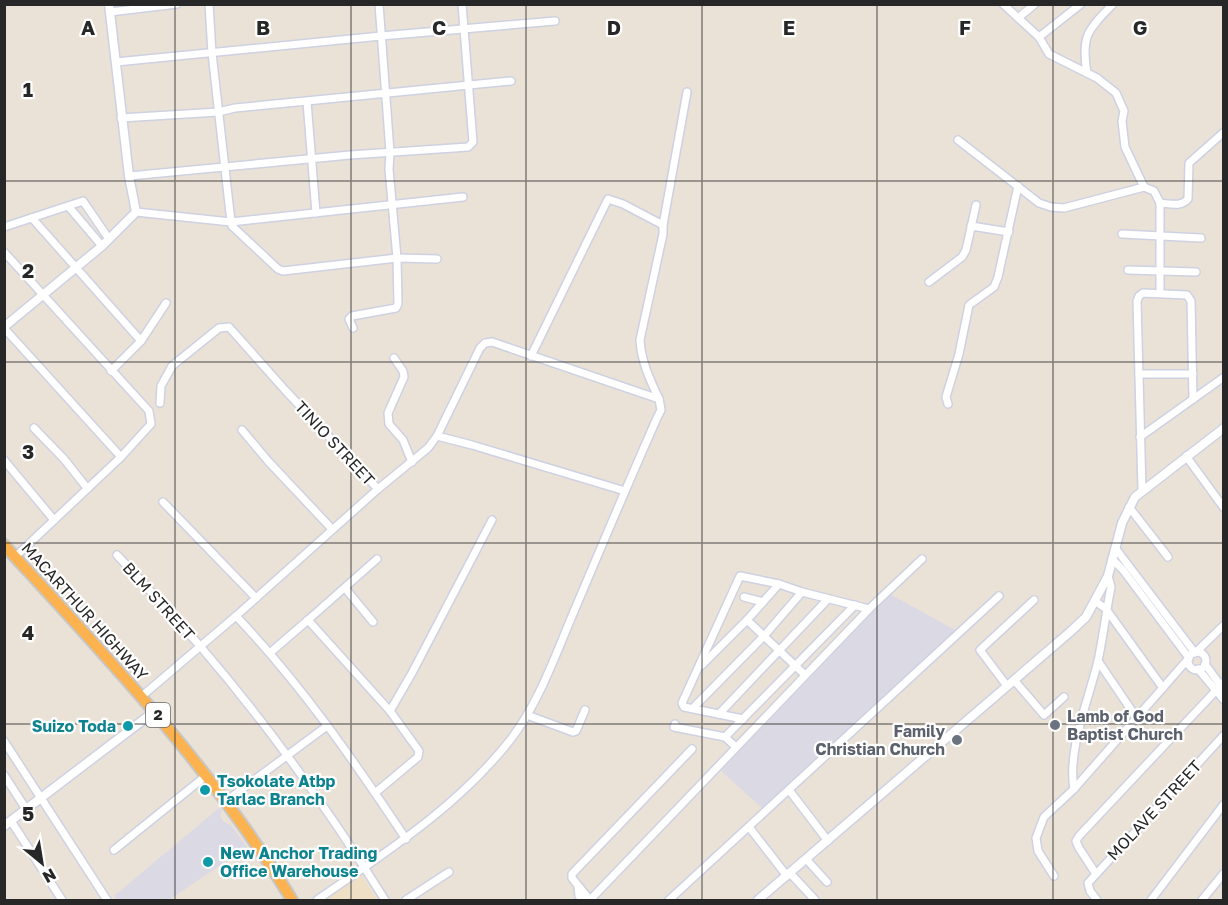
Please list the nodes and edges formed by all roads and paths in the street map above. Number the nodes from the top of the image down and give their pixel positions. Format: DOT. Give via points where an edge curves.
graph roads {
  1 [pos="177,4"];
  2 [pos="209,4"];
  3 [pos="379,4"];
  4 [pos="462,4"];
  5 [pos="1003,4"];
  6 [pos="1035,4"];
  7 [pos="1081,4"];
  8 [pos="1113,4"];
  9 [pos="109,8"];
  10 [pos="1018,18"];
  11 [pos="555,21"];
  12 [pos="463,30"];
  13 [pos="381,36"];
  14 [pos="1039,37"];
  15 [pos="212,53"];
  16 [pos="116,62"];
  17 [pos="1087,73"];
  18 [pos="512,81"];
  19 [pos="468,87"];
  20 [pos="687,92"];
  21 [pos="385,95"];
  22 [pos="307,102"];
  23 [pos="218,112"];
  24 [pos="121,118"];
  25 [pos="1224,132"];
  26 [pos="958,140"];
  27 [pos="390,152"];
  28 [pos="311,159"];
  29 [pos="224,168"];
  30 [pos="129,176"];
  31 [pos="1018,186"];
  32 [pos="1144,187"];
  33 [pos="463,197"];
  34 [pos="1160,203"];
  35 [pos="392,204"];
  36 [pos="976,205"];
  37 [pos="69,207"];
  38 [pos="136,212"];
  39 [pos="316,213"];
  40 [pos="32,218"];
  41 [pos="231,222"];
  42 [pos="663,225"];
  43 [pos="970,226"];
  44 [pos="4,227"];
  45 [pos="1009,232"];
  46 [pos="1122,234"];
  47 [pos="1160,237"];
  48 [pos="1202,238"];
  49 [pos="110,239"];
  50 [pos="102,246"];
  51 [pos="4,252"];
  52 [pos="397,258"];
  53 [pos="437,259"];
  54 [pos="76,268"];
  55 [pos="1128,270"];
  56 [pos="1161,272"];
  57 [pos="1196,272"];
  58 [pos="929,282"];
  59 [pos="1160,293"];
  60 [pos="43,294"];
  61 [pos="166,303"];
  62 [pos="4,327"];
  63 [pos="353,328"];
  64 [pos="141,341"];
  65 [pos="531,356"];
  66 [pos="394,358"];
  67 [pos="111,371"];
  68 [pos="1139,374"];
  69 [pos="1193,374"];
  70 [pos="1224,377"];
  71 [pos="659,399"];
  72 [pos="1193,399"];
  73 [pos="160,403"];
  74 [pos="948,404"];
  75 [pos="34,428"];
  76 [pos="242,430"];
  77 [pos="1222,432"];
  78 [pos="436,436"];
  79 [pos="1140,437"];
  80 [pos="1186,456"];
  81 [pos="121,457"];
  82 [pos="4,460"];
  83 [pos="412,462"];
  84 [pos="87,488"];
  85 [pos="378,489"];
  86 [pos="1142,490"];
  87 [pos="625,491"];
  88 [pos="163,502"];
  89 [pos="1129,507"];
  90 [pos="1224,508"];
  91 [pos="54,520"];
  92 [pos="492,520"];
  93 [pos="332,529"];
  94 [pos="4,545"];
  95 [pos="1116,549"];
  96 [pos="117,555"];
  97 [pos="15,557"];
  98 [pos="1168,557"];
  99 [pos="377,559"];
  100 [pos="922,559"];
  101 [pos="1112,560"];
  102 [pos="1108,576"];
  103 [pos="778,584"];
  104 [pos="345,588"];
  105 [pos="802,592"];
  106 [pos="999,596"];
  107 [pos="744,597"];
  108 [pos="256,598"];
  109 [pos="828,599"];
  110 [pos="1034,600"];
  111 [pos="1095,600"];
  112 [pos="763,602"];
  113 [pos="855,605"];
  114 [pos="869,609"];
  115 [pos="1106,609"];
  116 [pos="236,616"];
  117 [pos="308,620"];
  118 [pos="747,620"];
  119 [pos="373,622"];
  120 [pos="1224,625"];
  121 [pos="764,636"];
  122 [pos="201,647"];
  123 [pos="779,650"];
  124 [pos="271,652"];
  125 [pos="1195,652"];
  126 [pos="1189,658"];
  127 [pos="1098,661"];
  128 [pos="1205,664"];
  129 [pos="795,666"];
  130 [pos="699,669"];
  131 [pos="1198,669"];
  132 [pos="805,675"];
  133 [pos="1011,683"];
  134 [pos="1221,687"];
  135 [pos="1163,688"];
  136 [pos="142,696"];
  137 [pos="1064,697"];
  138 [pos="1224,700"];
  139 [pos="693,708"];
  140 [pos="585,710"];
  141 [pos="155,711"];
  142 [pos="390,711"];
  143 [pos="719,714"];
  144 [pos="527,715"];
  145 [pos="1136,717"];
  146 [pos="743,719"];
  147 [pos="675,723"];
  148 [pos="327,726"];
  149 [pos="1224,735"];
  150 [pos="725,737"];
  151 [pos="4,741"];
  152 [pos="736,747"];
  153 [pos="692,749"];
  154 [pos="288,757"];
  155 [pos="4,775"];
  156 [pos="207,775"];
  157 [pos="1074,789"];
  158 [pos="789,790"];
  159 [pos="375,793"];
  160 [pos="41,798"];
  161 [pos="226,801"];
  162 [pos="1224,804"];
  163 [pos="26,809"];
  164 [pos="8,824"];
  165 [pos="749,827"];
  166 [pos="406,839"];
  167 [pos="828,840"];
  168 [pos="114,850"];
  169 [pos="806,859"];
  170 [pos="364,867"];
  171 [pos="449,872"];
  172 [pos="1224,873"];
  173 [pos="788,874"];
  174 [pos="1096,874"];
  175 [pos="1054,876"];
  176 [pos="827,882"];
  177 [pos="578,887"];
  178 [pos="62,900"];
  179 [pos="107,900"];
  180 [pos="292,900"];
  181 [pos="317,900"];
  182 [pos="385,900"];
  183 [pos="406,900"];
  184 [pos="582,900"];
  185 [pos="590,900"];
  186 [pos="669,900"];
  187 [pos="758,900"];
  188 [pos="815,900"];
  189 [pos="1097,900"];
  190 [pos="1151,900"];
  191 [pos="1202,900"];
  1 -- 9 [label="street"];
  2 -- 15 [label="street"];
  3 -- 13 [label="street"];
  4 -- 12 [label="street"];
  5 -- 10 [label="street"];
  6 -- 10 [label="street"];
  7 -- 14 [label="street"];
  8 -- 17 [label="street" via="1086,36 1083,53"];
  9 -- 16 [label="street"];
  10 -- 14 [label="street"];
  11 -- 12 [label="street"];
  12 -- 13 [label="street"];
  12 -- 19 [label="street"];
  13 -- 15 [label="street"];
  13 -- 21 [label="street"];
  14 -- 17 [label="street" via="1050,54"];
  15 -- 16 [label="street"];
  15 -- 23 [label="street"];
  16 -- 24 [label="street"];
  17 -- 32 [label="street" via="1116,93 1124,111 1125,147"];
  18 -- 19 [label="street"];
  19 -- 21 [label="street"];
  19 -- 27 [label="street" via="473,144"];
  20 -- 42 [label="street"];
  21 -- 22 [label="street"];
  21 -- 27 [label="street"];
  22 -- 23 [label="street"];
  22 -- 28 [label="street"];
  23 -- 24 [label="street"];
  23 -- 29 [label="street"];
  24 -- 30 [label="street"];
  25 -- 34 [label="street" via="1189,163 1188,199 1180,204"];
  26 -- 31 [label="street"];
  27 -- 28 [label="street"];
  27 -- 35 [label="street"];
  28 -- 29 [label="street"];
  28 -- 39 [label="street"];
  29 -- 30 [label="street"];
  29 -- 41 [label="street"];
  30 -- 38 [label="street"];
  31 -- 32 [label="street" via="1039,203 1064,208"];
  31 -- 45 [label="street"];
  32 -- 34 [label="street" via="1154,191"];
  33 -- 35 [label="street"];
  34 -- 47 [label="street"];
  35 -- 39 [label="street"];
  35 -- 52 [label="street"];
  36 -- 43 [label="street"];
  37 -- 40 [label="street"];
  37 -- 49 [label="street" via="85,202"];
  37 -- 50 [label="street"];
  38 -- 41 [label="street"];
  38 -- 49 [label="street"];
  39 -- 41 [label="street"];
  40 -- 44 [label="street"];
  40 -- 54 [label="street"];
  41 -- 52 [label="street" via="283,271"];
  42 -- 65 [label="street" via="608,199"];
  42 -- 71 [label="street" via="640,340 648,375"];
  43 -- 45 [label="street"];
  43 -- 58 [label="street" via="962,257"];
  45 -- 74 [label="street" via="994,287 969,305 946,397"];
  46 -- 47 [label="street"];
  47 -- 48 [label="street"];
  47 -- 56 [label="street"];
  49 -- 50 [label="street"];
  50 -- 54 [label="street"];
  51 -- 60 [label="street"];
  52 -- 53 [label="street"];
  52 -- 63 [label="street" via="397,306 352,316 349,319"];
  54 -- 60 [label="street"];
  54 -- 64 [label="street"];
  55 -- 56 [label="street"];
  56 -- 57 [label="street"];
  56 -- 59 [label="street"];
  59 -- 68 [label="street" via="1143,293 1137,301"];
  59 -- 69 [label="street" via="1187,295 1191,301"];
  60 -- 62 [label="street"];
  60 -- 67 [label="street"];
  61 -- 64 [label="street"];
  62 -- 81 [label="street"];
  64 -- 67 [label="street"];
  65 -- 71 [label="street"];
  65 -- 78 [label="street" via="485,343"];
  66 -- 83 [label="street" via="404,377 388,412 389,423 403,440"];
  67 -- 81 [label="street" via="149,411 151,424"];
  68 -- 69 [label="street"];
  68 -- 79 [label="street"];
  69 -- 72 [label="street"];
  70 -- 72 [label="street"];
  71 -- 87 [label="street" via="661,410"];
  72 -- 79 [label="street"];
  73 -- 85 [label="street, TINIO STREET" via="161,386 172,366 219,328 229,327"];
  75 -- 84 [label="street"];
  76 -- 93 [label="street"];
  77 -- 80 [label="street"];
  78 -- 83 [label="street"];
  78 -- 87 [label="street"];
  79 -- 86 [label="street"];
  80 -- 86 [label="street"];
  80 -- 90 [label="street"];
  81 -- 84 [label="street"];
  82 -- 91 [label="street"];
  83 -- 85 [label="street"];
  84 -- 91 [label="street"];
  85 -- 93 [label="street, TINIO STREET"];
  86 -- 89 [label="street"];
  87 -- 144 [label="street"];
  88 -- 108 [label="street"];
  89 -- 95 [label="street"];
  89 -- 98 [label="street"];
  91 -- 97 [label="street"];
  92 -- 142 [label="street"];
  93 -- 108 [label="street, TINIO STREET"];
  94 -- 97 [label="highway, MACARTHUR HIGHWAY / 2"];
  95 -- 101 [label="street"];
  95 -- 125 [label="street"];
  96 -- 122 [label="street, BLM STREET"];
  97 -- 136 [label="highway, MACARTHUR HIGHWAY / 2"];
  99 -- 104 [label="street"];
  100 -- 114 [label="street"];
  101 -- 102 [label="street"];
  101 -- 126 [label="street"];
  102 -- 111 [label="street"];
  102 -- 115 [label="street" via="1111,587"];
  103 -- 105 [label="street"];
  103 -- 112 [label="street"];
  103 -- 130 [label="street" via="740,576"];
  104 -- 117 [label="street"];
  104 -- 119 [label="street"];
  105 -- 109 [label="street"];
  105 -- 121 [label="street"];
  106 -- 158 [label="street"];
  107 -- 112 [label="street"];
  108 -- 116 [label="street, TINIO STREET"];
  109 -- 113 [label="street"];
  109 -- 123 [label="street"];
  110 -- 133 [label="street" via="980,650"];
  111 -- 115 [label="street"];
  111 -- 133 [label="street" via="1086,617"];
  112 -- 118 [label="street"];
  113 -- 114 [label="street"];
  113 -- 129 [label="street"];
  114 -- 132 [label="street"];
  115 -- 127 [label="street"];
  115 -- 135 [label="street"];
  116 -- 122 [label="street, TINIO STREET"];
  116 -- 124 [label="street"];
  117 -- 124 [label="street"];
  117 -- 142 [label="street"];
  118 -- 121 [label="street"];
  118 -- 130 [label="street"];
  120 -- 125 [label="street"];
  121 -- 123 [label="street"];
  121 -- 139 [label="street"];
  122 -- 136 [label="street, TINIO STREET"];
  122 -- 154 [label="street, BLM STREET"];
  123 -- 129 [label="street"];
  123 -- 143 [label="street"];
  124 -- 148 [label="street"];
  125 -- 126 [label="street"];
  125 -- 128 [label="street" via="1203,654"];
  126 -- 131 [label="street" via="1190,666"];
  126 -- 135 [label="street"];
  127 -- 145 [label="street"];
  127 -- 157 [label="street" via="1082,717 1071,776"];
  128 -- 131 [label="street"];
  128 -- 134 [label="street"];
  129 -- 132 [label="street"];
  129 -- 146 [label="street"];
  130 -- 139 [label="street" via="682,703"];
  131 -- 134 [label="street"];
  132 -- 152 [label="street"];
  133 -- 137 [label="street" via="1044,715"];
  133 -- 167 [label="street"];
  134 -- 138 [label="street"];
  134 -- 174 [label="street" via="1079,836 1078,848"];
  135 -- 145 [label="street"];
  136 -- 141 [label="highway, MACARTHUR HIGHWAY / 2"];
  139 -- 143 [label="street"];
  140 -- 144 [label="street" via="573,732"];
  141 -- 156 [label="highway, MACARTHUR HIGHWAY / 2"];
  141 -- 160 [label="street"];
  142 -- 159 [label="street" via="419,751 418,757"];
  143 -- 146 [label="street"];
  144 -- 166 [label="street" via="469,786"];
  145 -- 157 [label="street"];
  146 -- 150 [label="street"];
  147 -- 150 [label="street" via="674,727"];
  148 -- 154 [label="street"];
  148 -- 159 [label="street"];
  149 -- 174 [label="street, MOLAVE STREET"];
  150 -- 152 [label="street"];
  151 -- 160 [label="street"];
  152 -- 185 [label="street"];
  153 -- 177 [label="street" via="576,870 572,878"];
  154 -- 161 [label="street"];
  154 -- 170 [label="street, BLM STREET"];
  155 -- 163 [label="street"];
  156 -- 161 [label="highway, MACARTHUR HIGHWAY / 2"];
  156 -- 168 [label="street"];
  157 -- 175 [label="street" via="1044,817 1036,838 1038,850"];
  158 -- 165 [label="street"];
  158 -- 167 [label="street"];
  159 -- 166 [label="street"];
  160 -- 163 [label="street"];
  160 -- 179 [label="street"];
  161 -- 180 [label="highway, MACARTHUR HIGHWAY / 2"];
  162 -- 190 [label="street"];
  163 -- 164 [label="street"];
  164 -- 178 [label="street"];
  165 -- 173 [label="street"];
  165 -- 186 [label="street"];
  166 -- 170 [label="street"];
  167 -- 169 [label="street"];
  169 -- 173 [label="street"];
  169 -- 176 [label="street"];
  170 -- 181 [label="street"];
  170 -- 182 [label="street, BLM STREET"];
  171 -- 183 [label="street"];
  172 -- 191 [label="street"];
  173 -- 187 [label="street"];
  173 -- 188 [label="street"];
  174 -- 189 [label="street, MOLAVE STREET" via="1088,887"];
  177 -- 184 [label="street"];
  177 -- 185 [label="street"];
}
